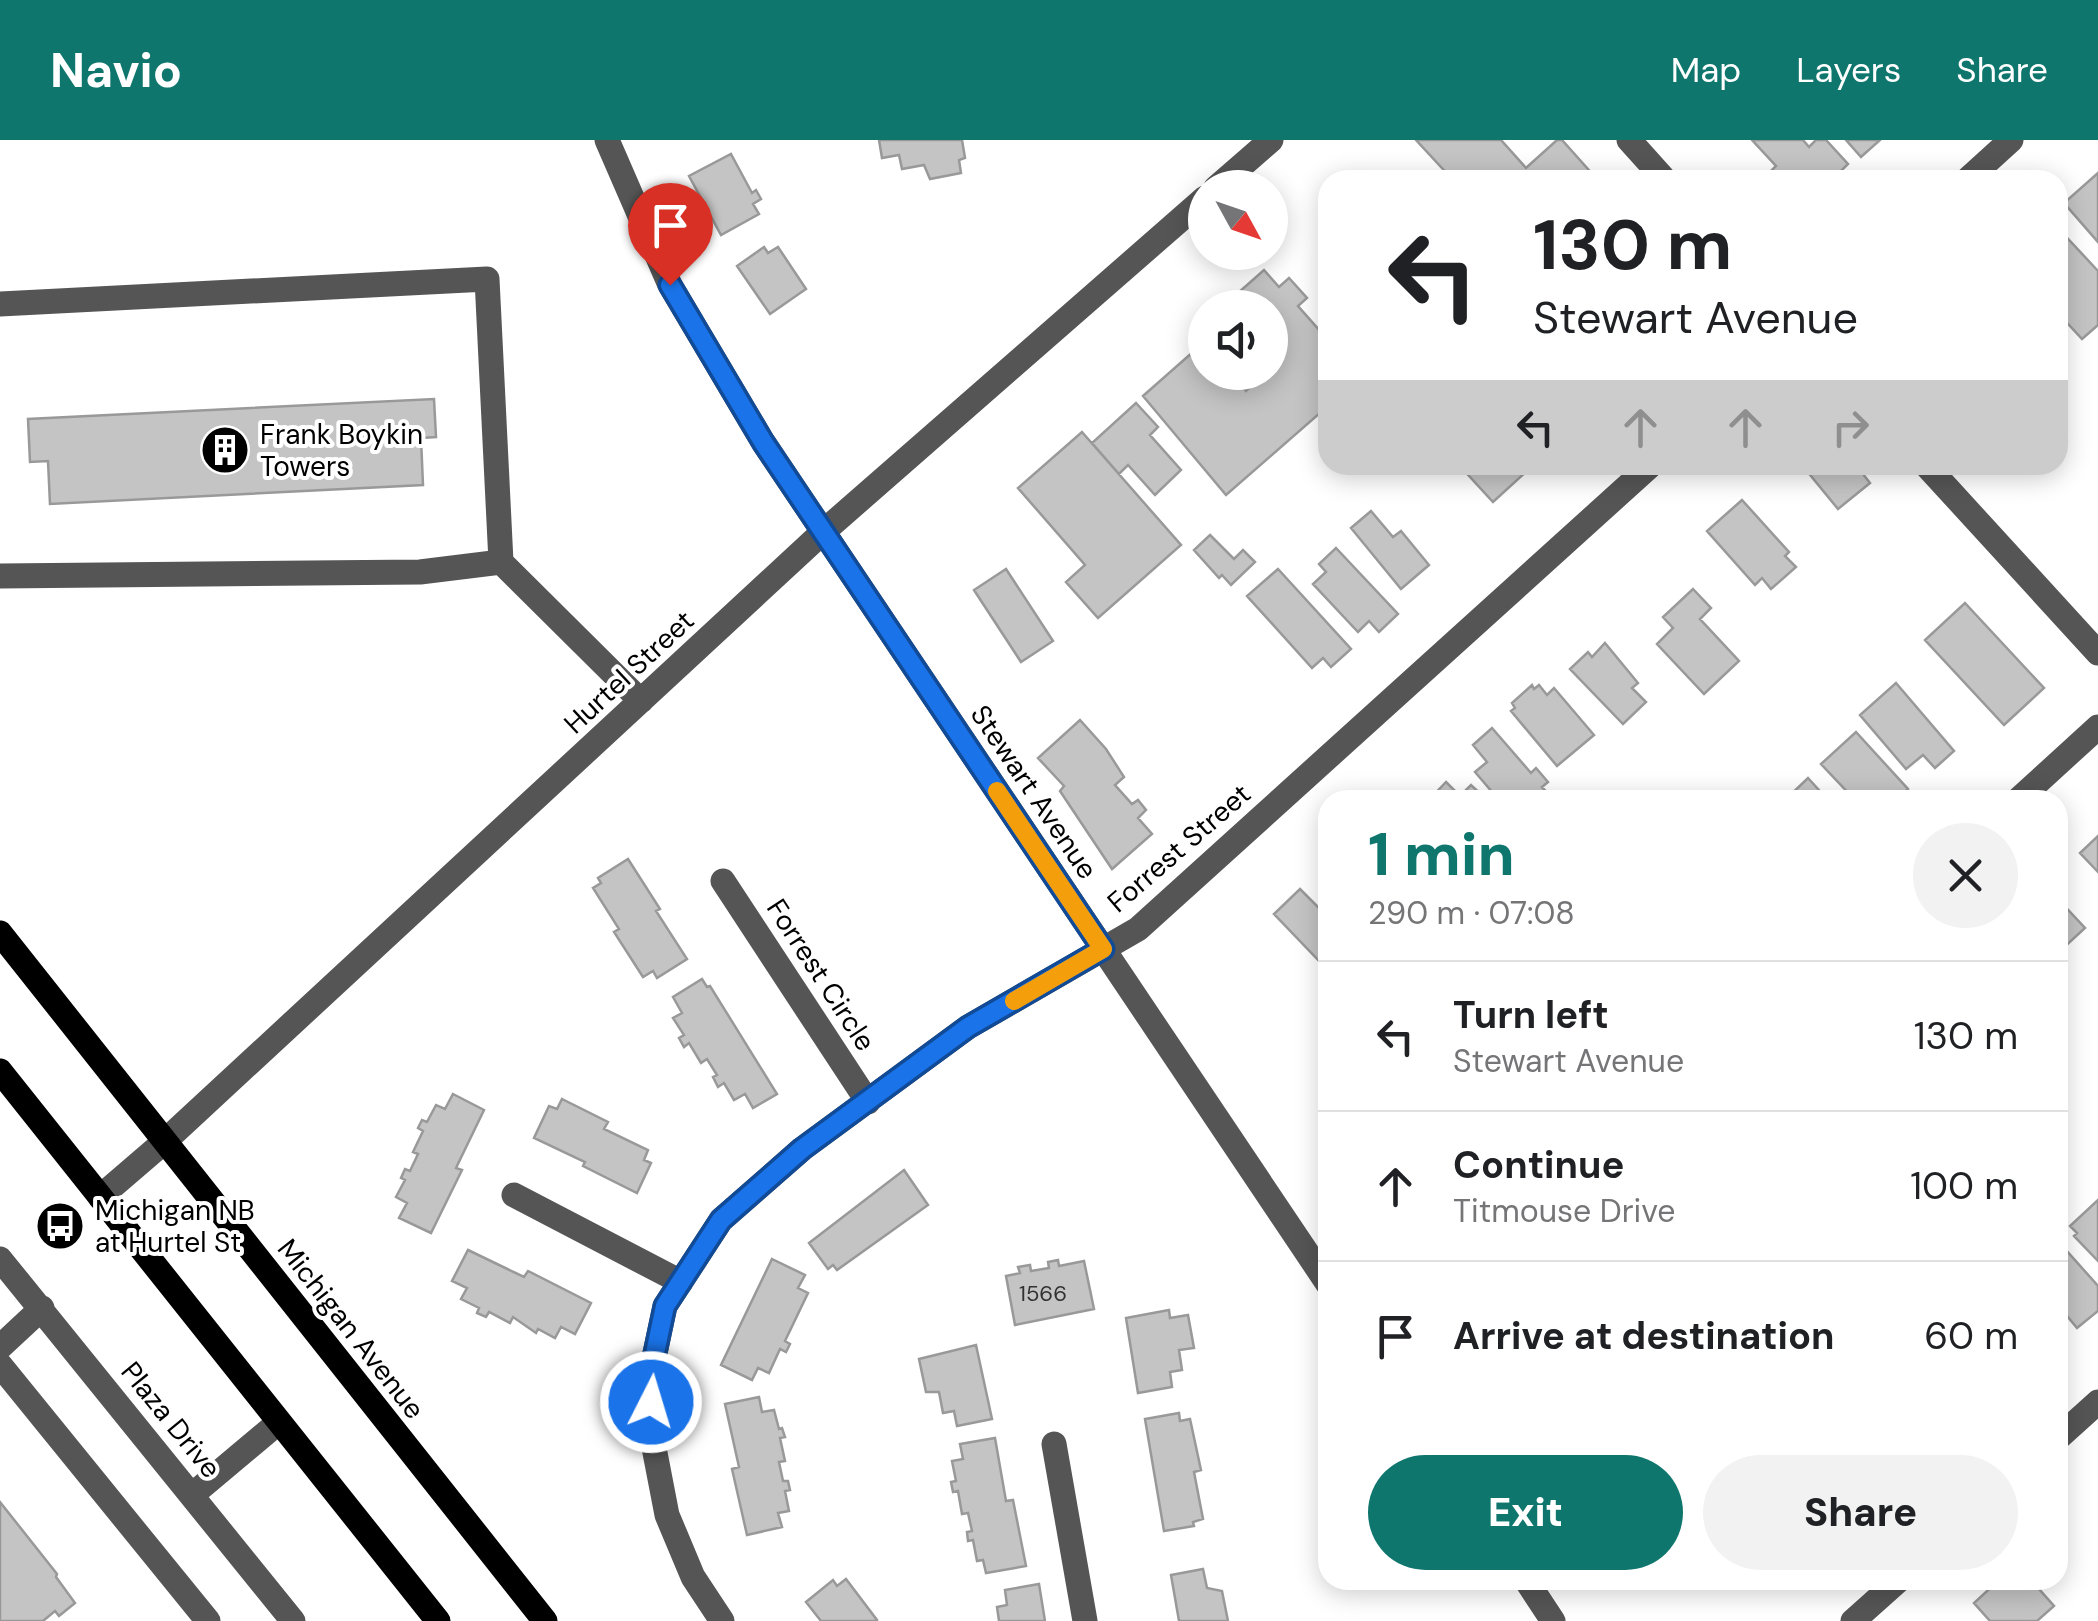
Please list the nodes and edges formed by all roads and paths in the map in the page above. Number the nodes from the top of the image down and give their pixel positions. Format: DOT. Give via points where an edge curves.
graph roads {
  1 [pos="607,140"];
  2 [pos="1271,140"];
  3 [pos="1629,140"];
  4 [pos="2011,140"];
  5 [pos="1237,170"];
  6 [pos="1657,170"];
  7 [pos="1977,170"];
  8 [pos="1188,213"];
  9 [pos="0,304"];
  10 [pos="1639,475"];
  11 [pos="1935,475"];
  12 [pos="824,532"];
  13 [pos="501,562"];
  14 [pos="0,576"];
  15 [pos="2098,653"];
  16 [pos="641,701"];
  17 [pos="2098,728"];
  18 [pos="2029,790"];
  19 [pos="724,881"];
  20 [pos="0,934"];
  21 [pos="1103,949"];
  22 [pos="0,1071"];
  23 [pos="868,1102"];
  24 [pos="164,1142"];
  25 [pos="514,1196"];
  26 [pos="100,1197"];
  27 [pos="0,1259"];
  28 [pos="1318,1269"];
  29 [pos="681,1282"];
  30 [pos="42,1308"];
  31 [pos="0,1347"];
  32 [pos="0,1365"];
  33 [pos="2098,1402"];
  34 [pos="279,1422"];
  35 [pos="2068,1429"];
  36 [pos="1054,1444"];
  37 [pos="192,1495"];
  38 [pos="1533,1590"];
  39 [pos="1887,1590"];
  40 [pos="208,1621"];
  41 [pos="293,1621"];
  42 [pos="438,1621"];
  43 [pos="545,1621"];
  44 [pos="722,1621"];
  45 [pos="1085,1621"];
  46 [pos="1554,1621"];
  47 [pos="1853,1621"];
  1 -- 12 [label="street, Stewart Avenue" via="670,285"];
  2 -- 5 [label="street"];
  3 -- 6 [label="street"];
  4 -- 7 [label="street"];
  8 -- 12 [label="street, Hurtel Street"];
  9 -- 13 [label="street" via="487,279"];
  10 -- 21 [label="street, Forrest Street" via="1138,928"];
  11 -- 15 [label="street"];
  12 -- 16 [label="street, Hurtel Street"];
  12 -- 21 [label="street, Stewart Avenue"];
  13 -- 14 [label="street" via="420,572"];
  13 -- 16 [label="street"];
  16 -- 24 [label="street, Hurtel Street"];
  17 -- 18 [label="street"];
  19 -- 23 [label="street, Forrest Circle"];
  20 -- 24 [label="main road, Michigan Avenue"];
  21 -- 23 [label="street, Forrest Street" via="968,1027"];
  21 -- 28 [label="street, Stewart Avenue"];
  22 -- 26 [label="main road"];
  23 -- 29 [label="street, Forrest Street" via="721,1220"];
  24 -- 26 [label="street, Hurtel Street"];
  24 -- 43 [label="main road, Michigan Avenue"];
  25 -- 29 [label="street"];
  26 -- 34 [label="main road"];
  27 -- 30 [label="street, Plaza Drive"];
  29 -- 44 [label="street, Forrest Street" via="665,1306 651,1372 650,1432 667,1515 693,1577"];
  30 -- 31 [label="street"];
  30 -- 37 [label="street, Plaza Drive"];
  32 -- 40 [label="street"];
  33 -- 35 [label="street"];
  34 -- 37 [label="street"];
  34 -- 42 [label="main road"];
  36 -- 45 [label="street"];
  37 -- 41 [label="street, Plaza Drive"];
  38 -- 46 [label="street"];
  39 -- 47 [label="street"];
}
